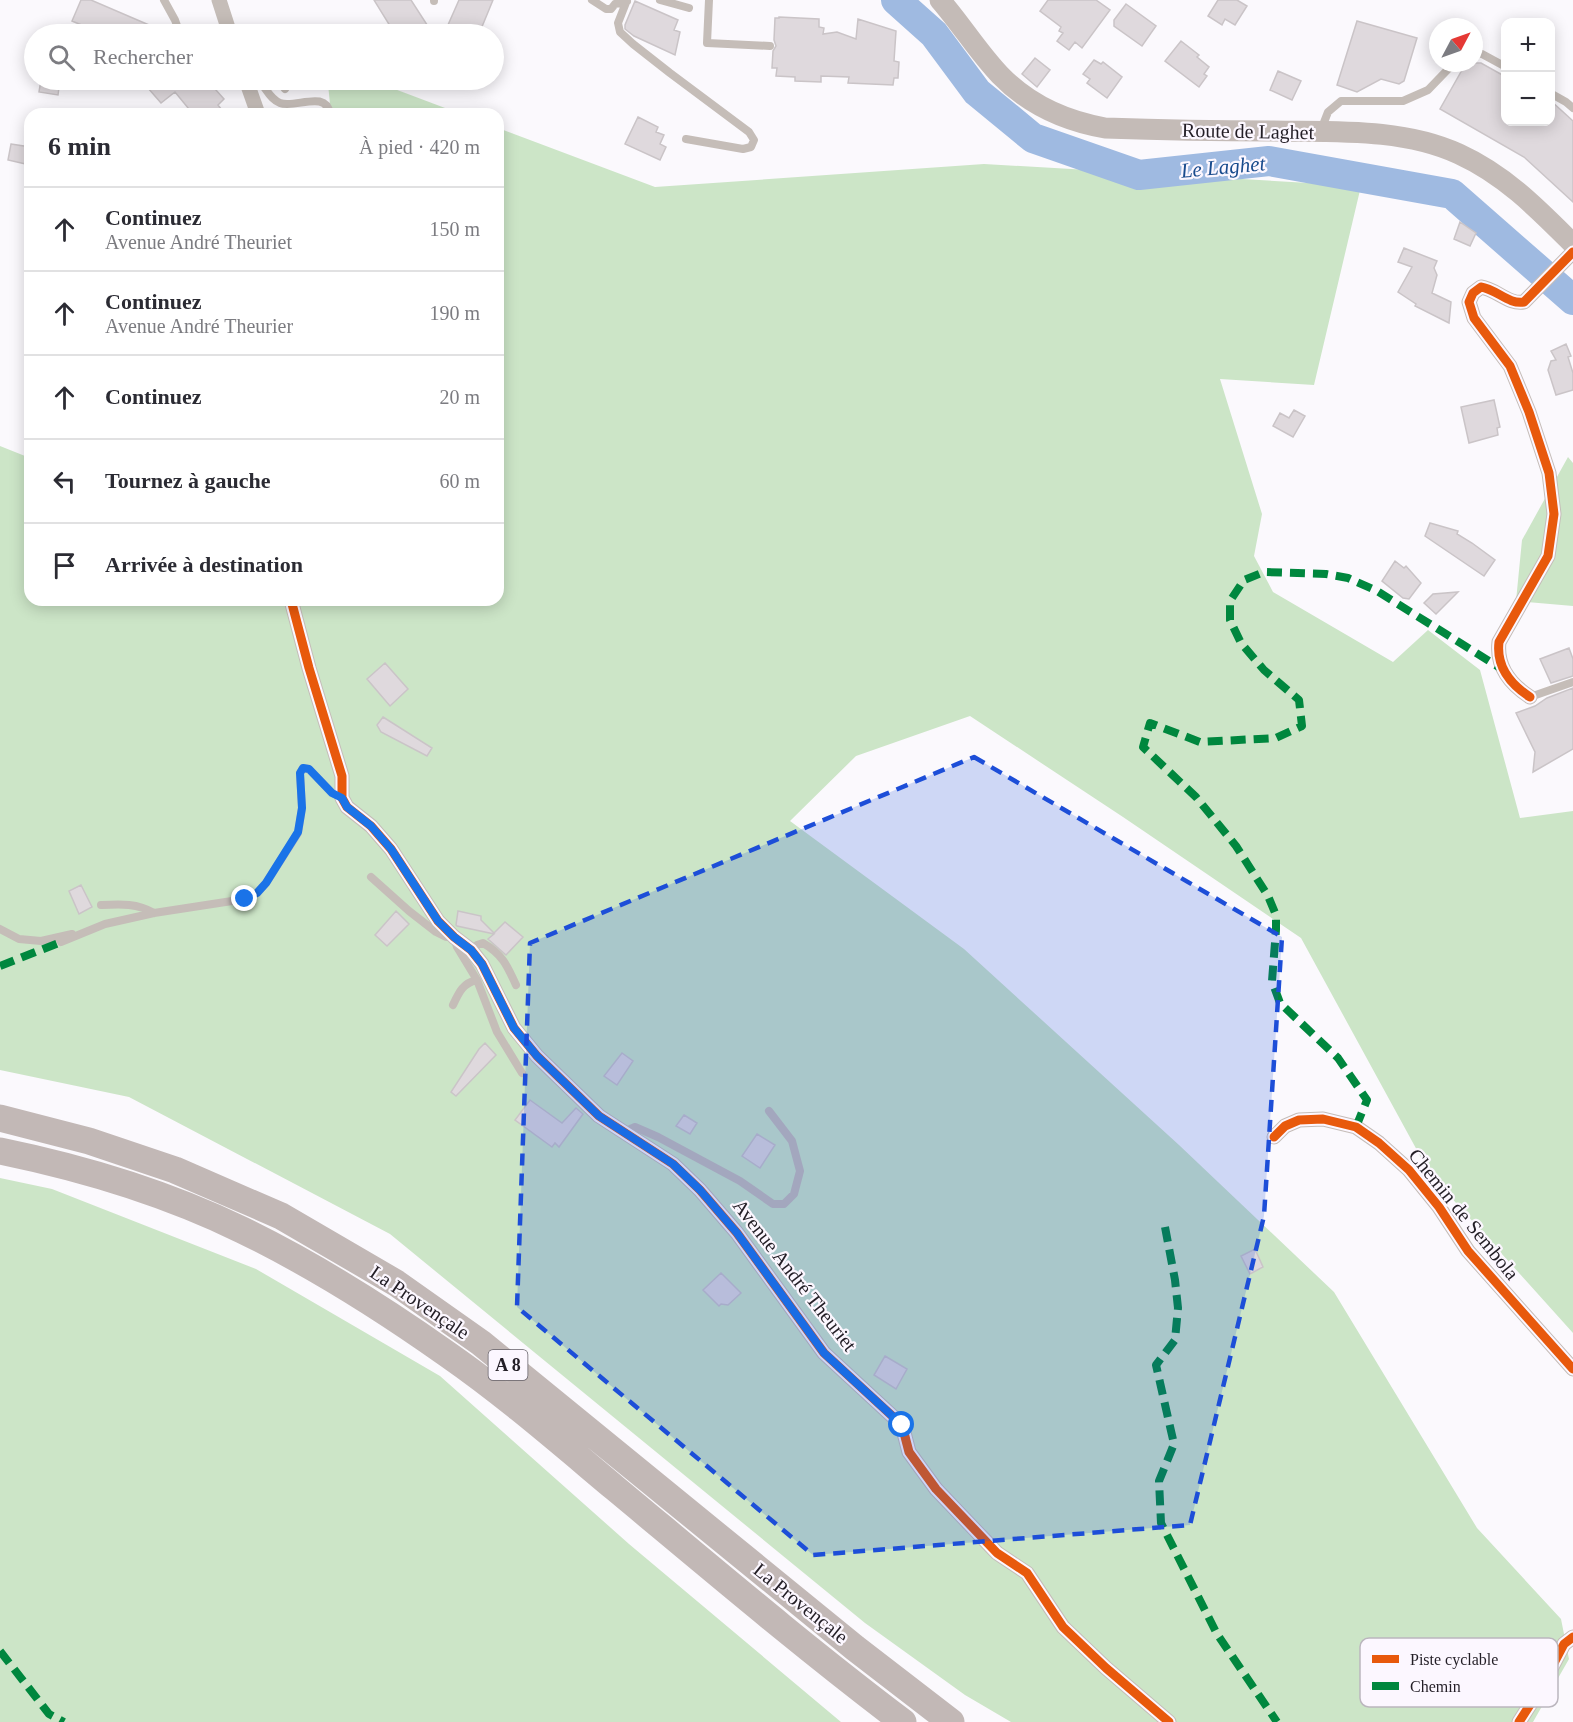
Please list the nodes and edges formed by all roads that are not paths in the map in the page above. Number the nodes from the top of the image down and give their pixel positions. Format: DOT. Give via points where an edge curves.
graph roads {
  1 [pos="164,0"];
  2 [pos="219,0"];
  3 [pos="592,0"];
  4 [pos="660,0"];
  5 [pos="940,0"];
  6 [pos="627,1"];
  7 [pos="709,1"];
  8 [pos="689,8"];
  9 [pos="176,24"];
  10 [pos="227,24"];
  11 [pos="770,46"];
  12 [pos="1483,55"];
  13 [pos="1501,64"];
  14 [pos="1445,72"];
  15 [pos="250,90"];
  16 [pos="266,90"];
  17 [pos="1555,95"];
  18 [pos="256,108"];
  19 [pos="327,108"];
  20 [pos="1573,108"];
  21 [pos="1320,132"];
  22 [pos="686,140"];
  23 [pos="1572,251"];
  24 [pos="293,606"];
  25 [pos="1573,682"];
  26 [pos="1530,697"];
  27 [pos="342,798"];
  28 [pos="371,877"];
  29 [pos="101,905"];
  30 [pos="154,914"];
  31 [pos="0,928"];
  32 [pos="80,934"];
  33 [pos="454,937"];
  34 [pos="61,942"];
  35 [pos="471,950"];
  36 [pos="477,980"];
  37 [pos="516,984"];
  38 [pos="453,1005"];
  39 [pos="522,1073"];
  40 [pos="769,1111"];
  41 [pos="0,1119"];
  42 [pos="622,1132"];
  43 [pos="1274,1137"];
  44 [pos="0,1151"];
  45 [pos="1573,1369"];
  46 [pos="1573,1637"];
  47 [pos="1558,1655"];
  48 [pos="1529,1707"];
  49 [pos="903,1722"];
  50 [pos="951,1722"];
  51 [pos="1169,1722"];
  52 [pos="1519,1722"];
  1 -- 9 [label="lane"];
  2 -- 10 [label="street"];
  3 -- 6 [label="lane" via="606,9"];
  4 -- 8 [label="lane"];
  5 -- 21 [label="main road, Route de Laghet" via="1000,75 1032,102 1071,120 1105,128"];
  6 -- 22 [label="lane" via="618,23 620,32 749,132 754,140 751,147 743,149"];
  7 -- 11 [label="lane" via="707,43"];
  12 -- 13 [label="lane"];
  14 -- 21 [label="lane" via="1428,90 1403,101 1341,101 1328,112"];
  15 -- 18 [label="street"];
  16 -- 19 [label="lane" via="277,103 319,101"];
  17 -- 20 [label="lane"];
  21 -- 23 [label="main road, Route de Laghet" via="1410,139 1458,153 1503,179 1536,207"];
  23 -- 26 [label="street" via="1524,302 1511,301 1481,287 1469,302 1474,318 1510,366 1549,473 1554,514 1548,556 1499,642 1502,669 1517,689"];
  24 -- 27 [label="street" via="342,776"];
  25 -- 26 [label="lane"];
  27 -- 30 [label="lane" via="303,768 298,832 257,893 245,899"];
  27 -- 33 [label="street, Avenue André Theuriet" via="391,849 438,921"];
  28 -- 33 [label="lane" via="436,932"];
  29 -- 30 [label="lane" via="126,903"];
  30 -- 32 [label="lane" via="105,924"];
  31 -- 32 [label="lane" via="19,939 41,941"];
  32 -- 34 [label="lane"];
  33 -- 35 [label="street, Avenue André Theuriet"];
  33 -- 36 [label="lane"];
  35 -- 37 [label="lane" via="483,943 495,950"];
  35 -- 42 [label="street, Avenue André Theuriet" via="514,1028 537,1056 599,1116"];
  36 -- 38 [label="lane" via="460,989"];
  36 -- 39 [label="lane" via="496,1032"];
  40 -- 42 [label="lane" via="792,1141 800,1171 794,1194 784,1204 773,1204 740,1181 658,1137 635,1127"];
  41 -- 50 [label="highway, La Provençale / A 8" via="89,1141 175,1170 281,1216 396,1283 481,1343"];
  42 -- 51 [label="street, Avenue André Theuriet" via="673,1164 700,1190 737,1233 824,1353 902,1425 909,1452 936,1489 997,1553 1027,1573 1063,1627"];
  43 -- 45 [label="street, Chemin de Sembola" via="1299,1120 1323,1119 1356,1127 1379,1143 1409,1170 1468,1251"];
  44 -- 49 [label="highway, La Provençale / A 8" via="107,1177 167,1198 241,1230 373,1304 506,1399"];
  46 -- 47 [label="street"];
  48 -- 52 [label="street"];
}
